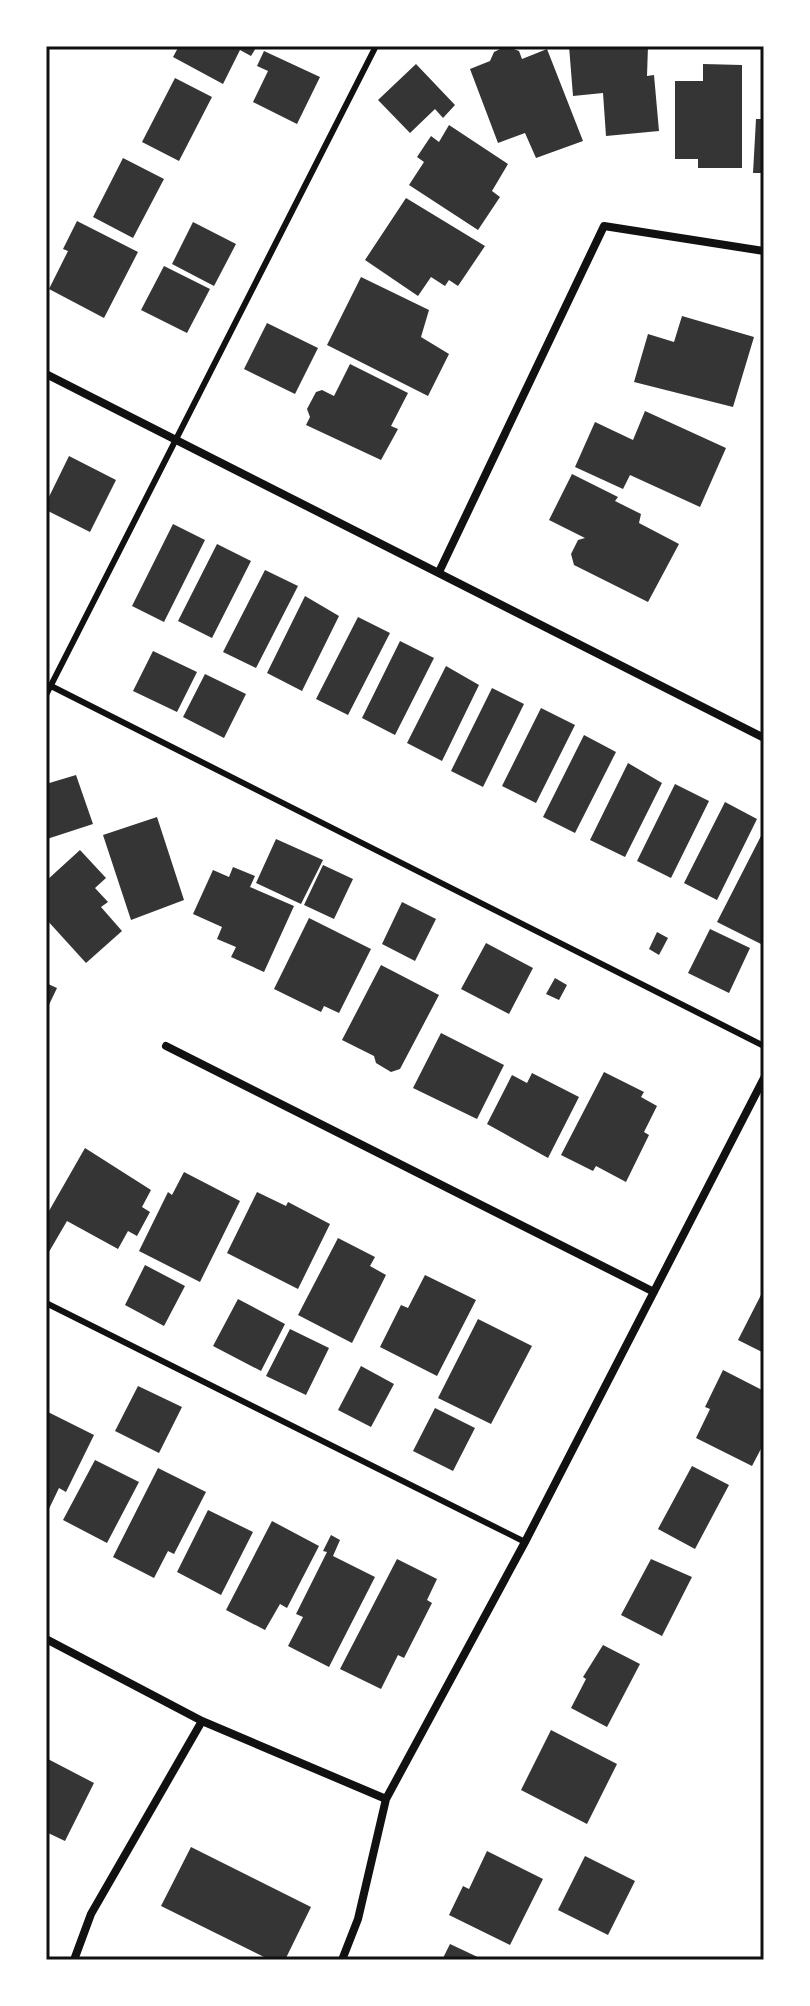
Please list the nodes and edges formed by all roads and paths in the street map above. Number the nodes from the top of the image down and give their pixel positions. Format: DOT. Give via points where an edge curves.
graph roads {
  1 [pos="376,46"];
  2 [pos="764,251"];
  3 [pos="46,374"];
  4 [pos="177,438"];
  5 [pos="439,572"];
  6 [pos="51,686"];
  7 [pos="46,695"];
  8 [pos="764,738"];
  9 [pos="166,1046"];
  10 [pos="764,1046"];
  11 [pos="764,1078"];
  12 [pos="654,1292"];
  13 [pos="46,1303"];
  14 [pos="525,1542"];
  15 [pos="46,1639"];
  16 [pos="202,1721"];
  17 [pos="386,1799"];
  18 [pos="74,1960"];
  19 [pos="342,1960"];
  1 -- 4 [label="lane"];
  2 -- 5 [label="street" via="604,226"];
  3 -- 4 [label="street"];
  4 -- 5 [label="street"];
  4 -- 6 [label="lane"];
  5 -- 8 [label="street"];
  6 -- 7 [label="lane"];
  6 -- 10 [label="lane"];
  9 -- 12 [label="street"];
  11 -- 12 [label="street"];
  12 -- 14 [label="street"];
  13 -- 14 [label="lane"];
  14 -- 17 [label="street"];
  15 -- 16 [label="street"];
  16 -- 17 [label="street"];
  16 -- 18 [label="street" via="91,1914"];
  17 -- 19 [label="street" via="358,1919"];
}
